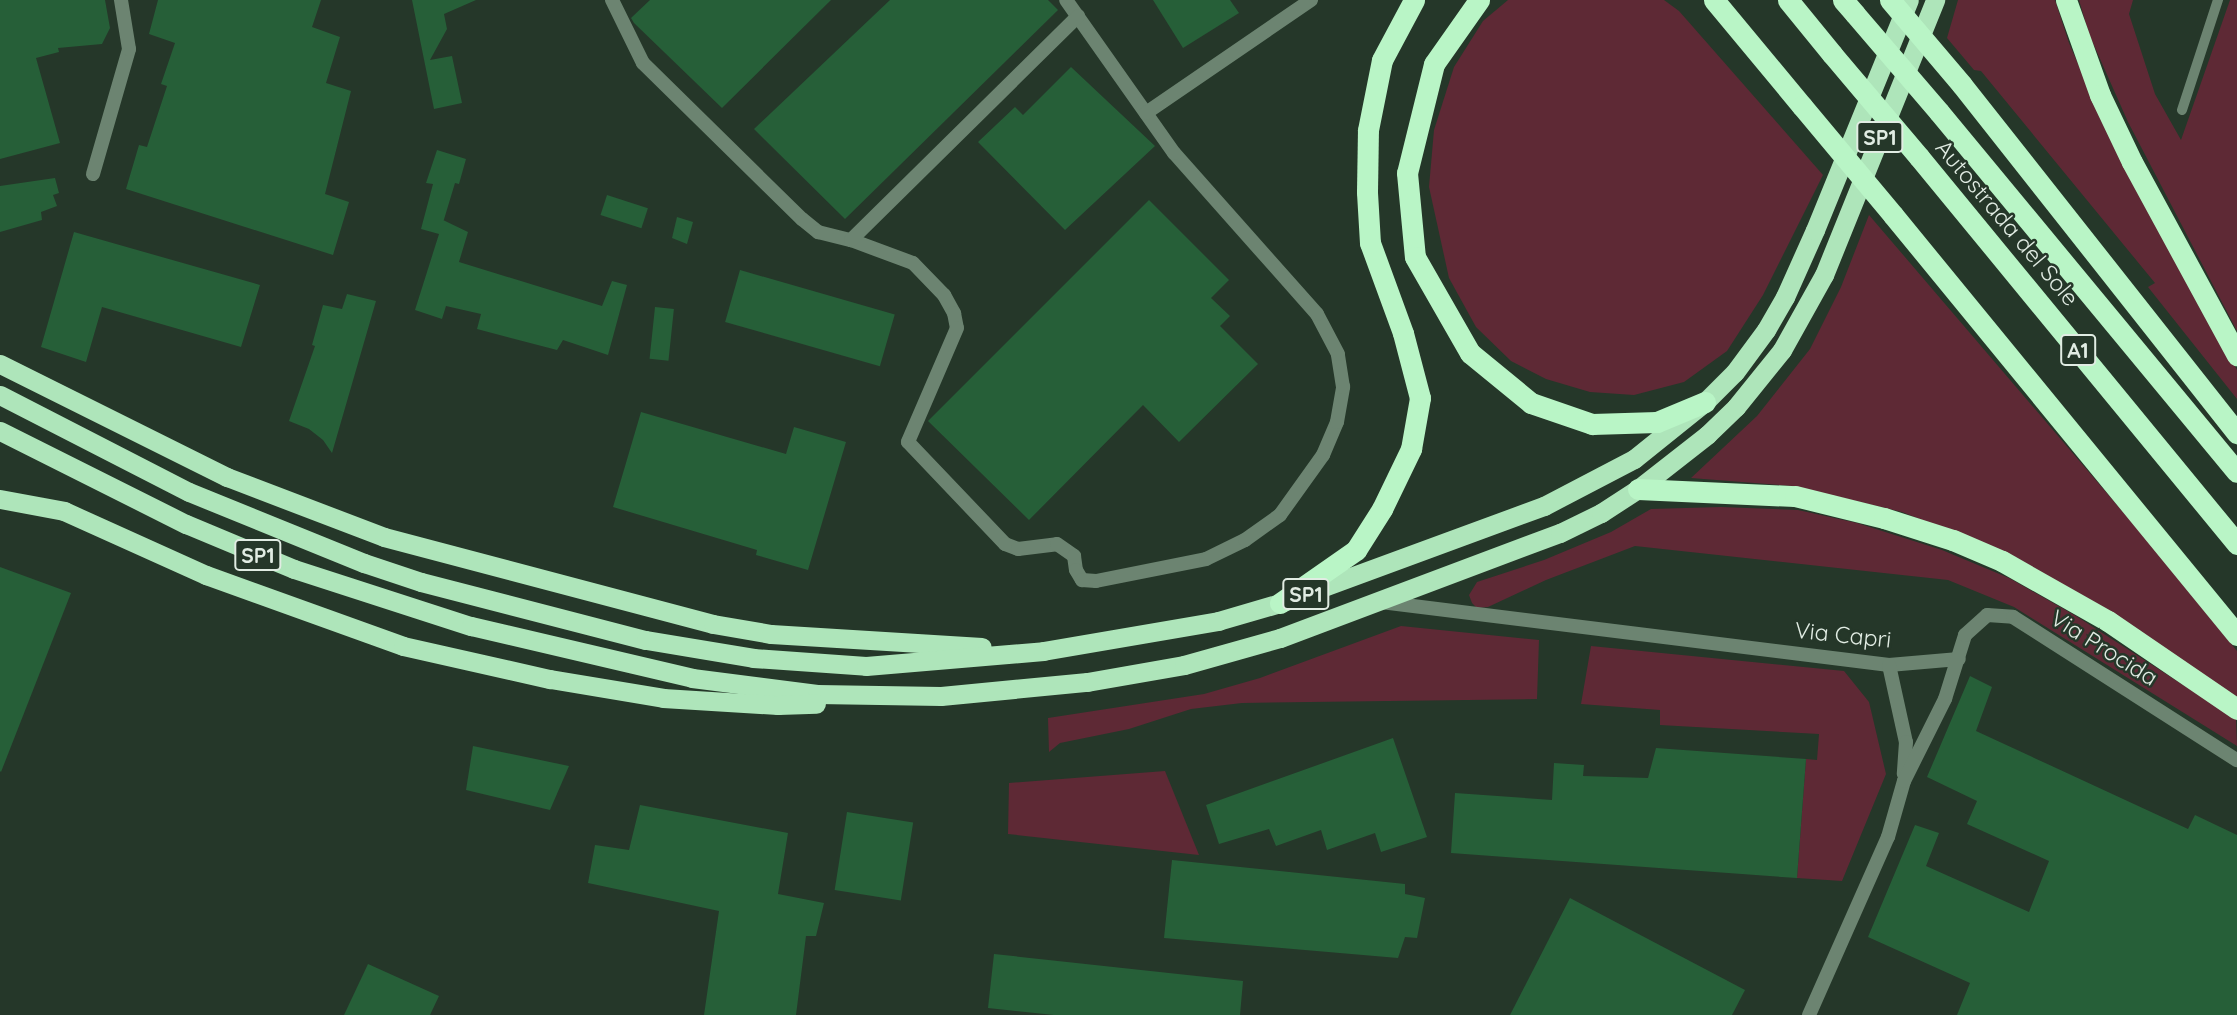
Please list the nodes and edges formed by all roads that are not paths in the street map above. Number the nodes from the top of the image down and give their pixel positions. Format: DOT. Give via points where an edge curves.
graph roads {
  1 [pos="121,0"];
  2 [pos="612,0"];
  3 [pos="1066,0"];
  4 [pos="1311,0"];
  5 [pos="1414,0"];
  6 [pos="1479,0"];
  7 [pos="1714,0"];
  8 [pos="1788,0"];
  9 [pos="1890,0"];
  10 [pos="1909,0"];
  11 [pos="1935,0"];
  12 [pos="2066,0"];
  13 [pos="2218,0"];
  14 [pos="1849,7"];
  15 [pos="1078,16"];
  16 [pos="2182,110"];
  17 [pos="1146,113"];
  18 [pos="93,174"];
  19 [pos="851,240"];
  20 [pos="2237,355"];
  21 [pos="6,368"];
  22 [pos="0,395"];
  23 [pos="1705,402"];
  24 [pos="0,431"];
  25 [pos="2237,433"];
  26 [pos="2237,472"];
  27 [pos="1638,489"];
  28 [pos="1,499"];
  29 [pos="2237,544"];
  30 [pos="1381,602"];
  31 [pos="1280,603"];
  32 [pos="2237,635"];
  33 [pos="1043,650"];
  34 [pos="1959,659"];
  35 [pos="1889,665"];
  36 [pos="909,695"];
  37 [pos="2237,709"];
  38 [pos="2237,760"];
  39 [pos="1904,781"];
  40 [pos="1809,1015"];
  1 -- 18 [label="street" via="129,49"];
  2 -- 19 [label="street" via="643,63 818,232"];
  3 -- 15 [label="street"];
  4 -- 17 [label="street"];
  5 -- 31 [label="highway" via="1382,60 1368,130 1367,192 1370,243 1403,333 1420,398 1411,449 1356,550"];
  6 -- 23 [label="highway" via="1434,64 1407,173 1415,257 1470,353 1531,403 1592,424 1657,422"];
  7 -- 32 [label="highway, bridge"];
  8 -- 29 [label="highway, Autostrada del Sole / A1, bridge"];
  9 -- 25 [label="highway, bridge"];
  10 -- 23 [label="highway, SP1" via="1785,297 1766,330"];
  11 -- 27 [label="highway, SP1" via="1824,275 1782,350 1707,435"];
  12 -- 20 [label="highway" via="2100,95 2132,162"];
  13 -- 16 [label="lane"];
  14 -- 26 [label="highway, Autostrada del Sole / A1, bridge"];
  15 -- 17 [label="street"];
  15 -- 19 [label="street"];
  17 -- 19 [label="street" via="1174,153 1317,314 1338,354 1343,387 1323,455 1298,494 1280,516 1206,559 1089,581 1082,580 1074,556 1065,547 1018,549 1005,544 908,442 957,328 954,313 944,295 913,263"];
  21 -- 33 [label="highway" via="227,477 384,537 458,558 660,612 771,634"];
  22 -- 33 [label="highway, SP1" via="252,520 364,563 646,640 753,658 866,666"];
  23 -- 31 [label="highway, SP1" via="1634,459 1592,484 1480,531"];
  24 -- 36 [label="highway, SP1" via="186,524 294,569 471,626 692,678 817,694"];
  27 -- 30 [label="highway, SP1" via="1560,533"];
  27 -- 37 [label="highway" via="1795,495 1954,540 2002,561 2108,621"];
  28 -- 36 [label="highway" via="64,511 268,600 403,646 478,664 650,696 723,702 825,704"];
  30 -- 35 [label="street, Via Capri"];
  30 -- 36 [label="highway, SP1" via="1280,638 1184,665 1037,687"];
  31 -- 33 [label="highway, SP1" via="1219,621"];
  34 -- 35 [label="street, Via Capri"];
  34 -- 38 [label="street, Via Procida" via="1965,635 1987,615 2013,617"];
  34 -- 39 [label="street" via="1945,699"];
  35 -- 39 [label="street" via="1906,742"];
  39 -- 40 [label="street" via="1888,836"];
}
